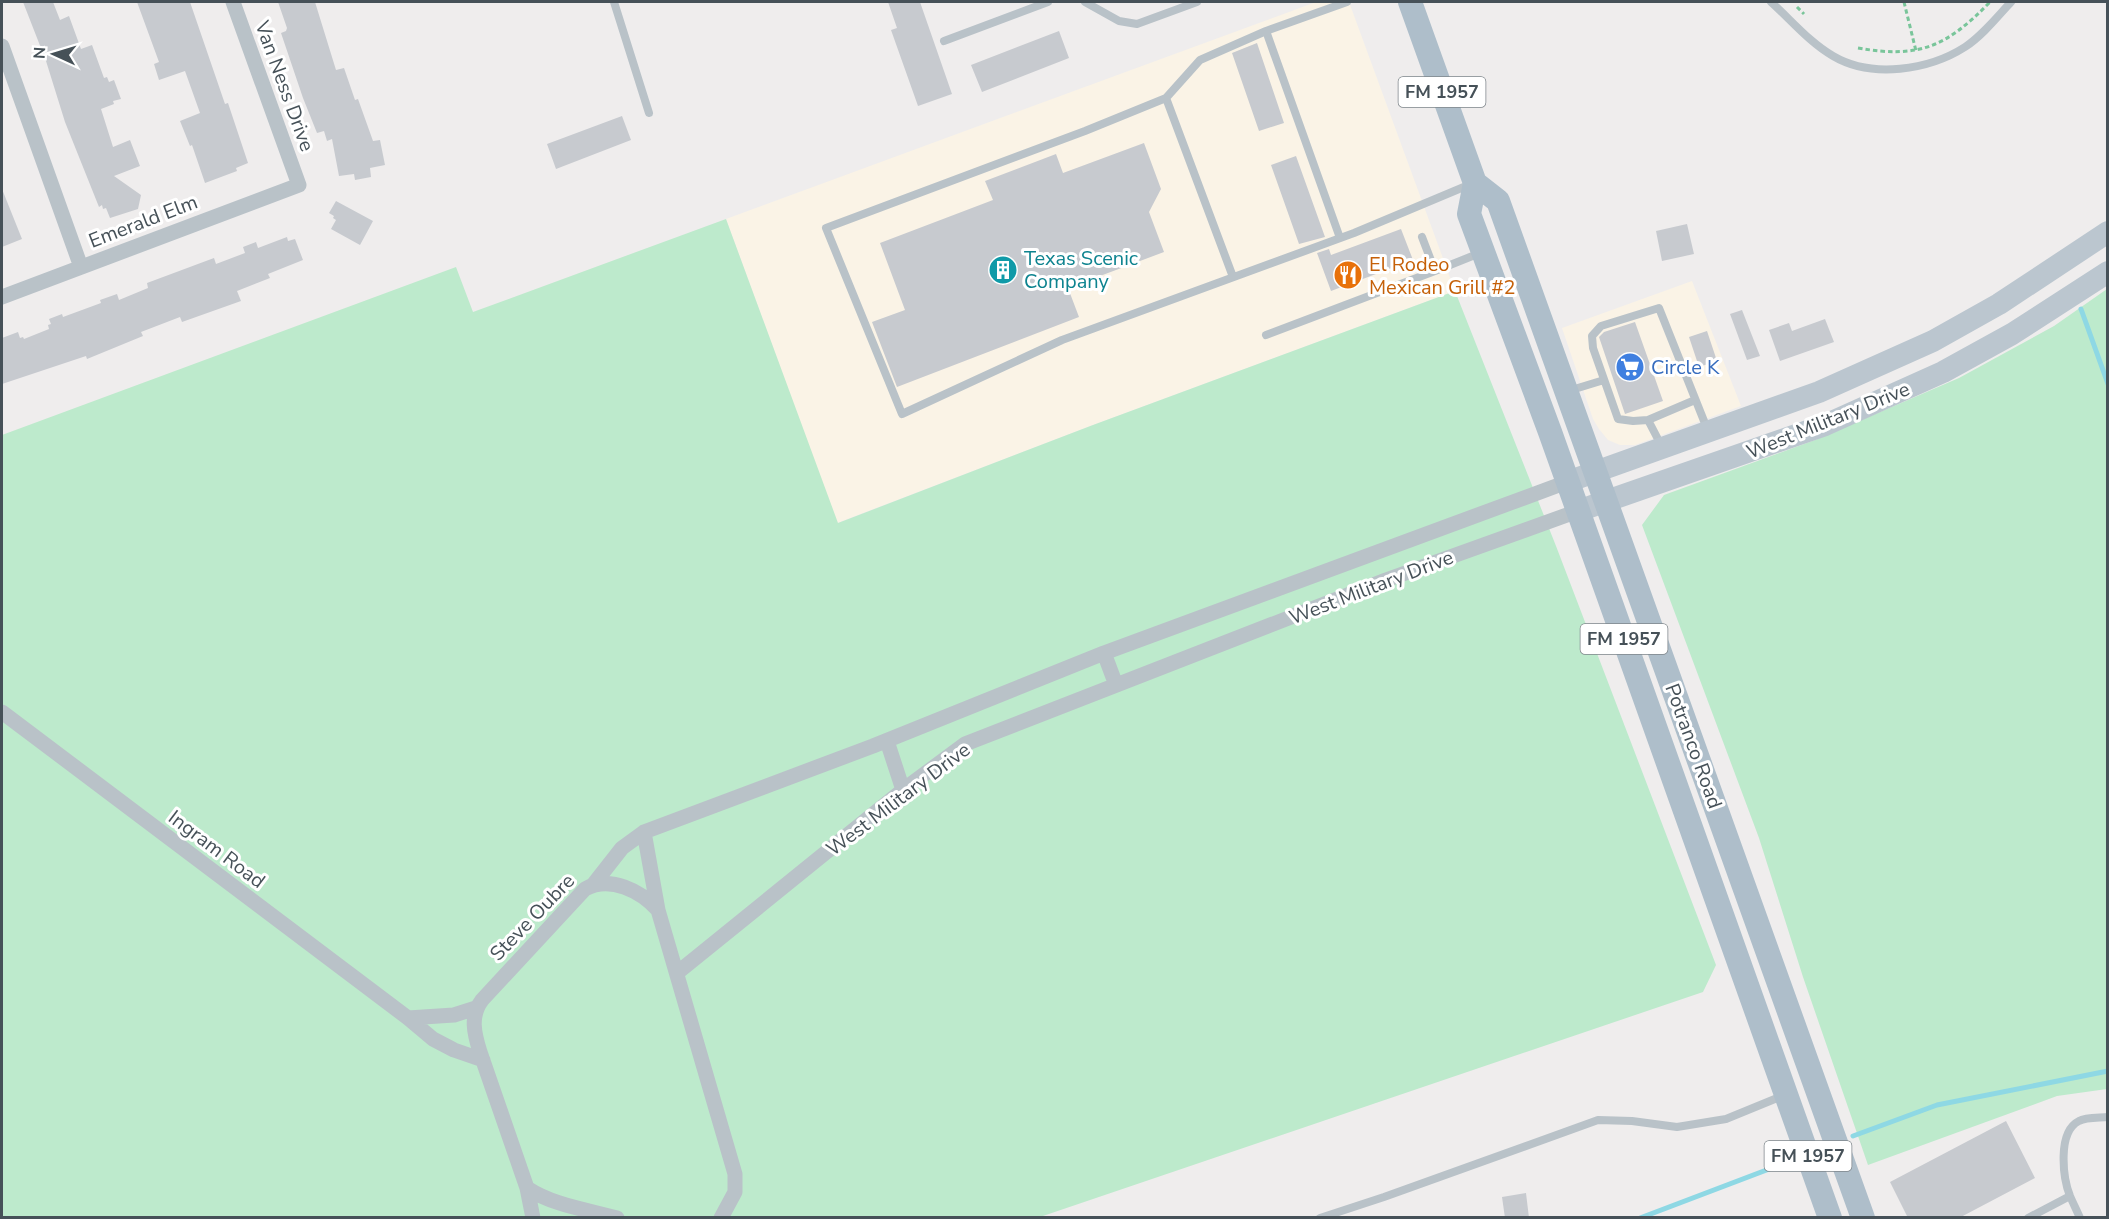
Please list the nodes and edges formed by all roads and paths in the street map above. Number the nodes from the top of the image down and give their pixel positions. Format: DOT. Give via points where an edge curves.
graph roads {
  1 [pos="233,2"];
  2 [pos="615,2"];
  3 [pos="1048,2"];
  4 [pos="1085,2"];
  5 [pos="1197,2"];
  6 [pos="1347,2"];
  7 [pos="1410,2"];
  8 [pos="1771,2"];
  9 [pos="1904,2"];
  10 [pos="1990,2"];
  11 [pos="2011,2"];
  12 [pos="1266,31"];
  13 [pos="944,41"];
  14 [pos="2,46"];
  15 [pos="1858,48"];
  16 [pos="1916,51"];
  17 [pos="1166,98"];
  18 [pos="649,112"];
  19 [pos="1475,183"];
  20 [pos="299,184"];
  21 [pos="2108,232"];
  22 [pos="1422,237"];
  23 [pos="1340,238"];
  24 [pos="1483,252"];
  25 [pos="81,267"];
  26 [pos="2055,267"];
  27 [pos="1436,271"];
  28 [pos="2108,272"];
  29 [pos="1233,277"];
  30 [pos="2073,295"];
  31 [pos="2,297"];
  32 [pos="1266,335"];
  33 [pos="1604,380"];
  34 [pos="1567,391"];
  35 [pos="1695,400"];
  36 [pos="1648,420"];
  37 [pos="1708,432"];
  38 [pos="1662,449"];
  39 [pos="1596,472"];
  40 [pos="1567,482"];
  41 [pos="1607,502"];
  42 [pos="1578,511"];
  43 [pos="1104,653"];
  44 [pos="1116,685"];
  45 [pos="2,712"];
  46 [pos="887,741"];
  47 [pos="903,790"];
  48 [pos="644,832"];
  49 [pos="593,885"];
  50 [pos="658,910"];
  51 [pos="677,973"];
  52 [pos="476,1008"];
  53 [pos="408,1018"];
  54 [pos="483,1060"];
  55 [pos="1786,1094"];
  56 [pos="2108,1117"];
  57 [pos="527,1188"];
  58 [pos="2070,1197"];
  59 [pos="574,1212"];
  60 [pos="533,1218"];
  61 [pos="618,1218"];
  62 [pos="721,1218"];
  63 [pos="1320,1218"];
  64 [pos="1830,1218"];
  65 [pos="1863,1218"];
  66 [pos="2028,1218"];
  67 [pos="2080,1218"];
  1 -- 20 [label="street, Van Ness Drive"];
  2 -- 18 [label="lane"];
  3 -- 13 [label="lane"];
  4 -- 5 [label="lane" via="1119,21 1137,24"];
  6 -- 12 [label="lane"];
  7 -- 19 [label="main road, FM 1957"];
  8 -- 11 [label="lane" via="1833,57 1856,66 1902,69 1934,62 1966,46"];
  9 -- 16 [label="path"];
  10 -- 16 [label="path" via="1952,37"];
  12 -- 17 [label="lane" via="1200,60"];
  12 -- 23 [label="lane"];
  14 -- 25 [label="street"];
  15 -- 16 [label="path"];
  17 -- 29 [label="lane"];
  17 -- 29 [label="lane" via="826,228 902,414 1062,340"];
  19 -- 23 [label="lane"];
  19 -- 24 [label="main road, Potranco Road / FM 1957" via="1469,214"];
  19 -- 34 [label="main road, Potranco Road / FM 1957" via="1498,201"];
  20 -- 25 [label="street, Emerald Elm"];
  21 -- 26 [label="main road, West Military Drive"];
  22 -- 27 [label="lane"];
  23 -- 29 [label="lane"];
  24 -- 27 [label="lane"];
  24 -- 40 [label="main road, Potranco Road / FM 1957"];
  25 -- 31 [label="street, Emerald Elm"];
  26 -- 30 [label="main road"];
  26 -- 37 [label="main road, West Military Drive" via="1933,341 1819,392"];
  27 -- 32 [label="lane"];
  28 -- 30 [label="main road, West Military Drive"];
  30 -- 41 [label="main road, West Military Drive" via="1943,372 1825,425"];
  33 -- 34 [label="lane"];
  33 -- 35 [label="lane" via="1592,336 1600,326 1659,308"];
  33 -- 36 [label="lane" via="1618,419"];
  34 -- 39 [label="main road, Potranco Road / FM 1957"];
  35 -- 36 [label="lane"];
  35 -- 37 [label="lane"];
  36 -- 38 [label="lane"];
  37 -- 38 [label="main road, West Military Drive"];
  38 -- 39 [label="main road, West Military Drive"];
  39 -- 40 [label="main road, West Military Drive"];
  39 -- 41 [label="main road, Potranco Road / FM 1957"];
  40 -- 42 [label="main road, Potranco Road / FM 1957"];
  40 -- 43 [label="street, West Military Drive"];
  41 -- 42 [label="main road, West Military Drive"];
  41 -- 65 [label="main road, Potranco Road / FM 1957"];
  42 -- 44 [label="street, West Military Drive" via="1386,580"];
  42 -- 55 [label="main road, Potranco Road / FM 1957"];
  43 -- 44 [label="street"];
  43 -- 46 [label="street, West Military Drive"];
  44 -- 47 [label="street, West Military Drive" via="965,744"];
  45 -- 53 [label="street, Ingram Road"];
  46 -- 47 [label="street"];
  46 -- 48 [label="street, West Military Drive"];
  47 -- 51 [label="street, West Military Drive"];
  48 -- 49 [label="street, West Military Drive" via="622,848"];
  48 -- 50 [label="street"];
  49 -- 50 [label="street, Steve Oubre" via="610,883 631,890"];
  49 -- 52 [label="street, Steve Oubre" via="585,889"];
  50 -- 51 [label="street"];
  51 -- 62 [label="street" via="735,1174 735,1192"];
  52 -- 53 [label="street" via="454,1015"];
  52 -- 54 [label="street" via="474,1034"];
  53 -- 54 [label="street, Ingram Road" via="433,1039"];
  54 -- 57 [label="street"];
  55 -- 63 [label="lane" via="1726,1119 1677,1127 1598,1120"];
  55 -- 64 [label="main road, Potranco Road / FM 1957"];
  56 -- 58 [label="lane" via="2079,1121 2065,1141 2065,1178"];
  57 -- 59 [label="street"];
  57 -- 60 [label="street"];
  58 -- 66 [label="lane"];
  58 -- 67 [label="lane"];
  59 -- 61 [label="street"];
}
